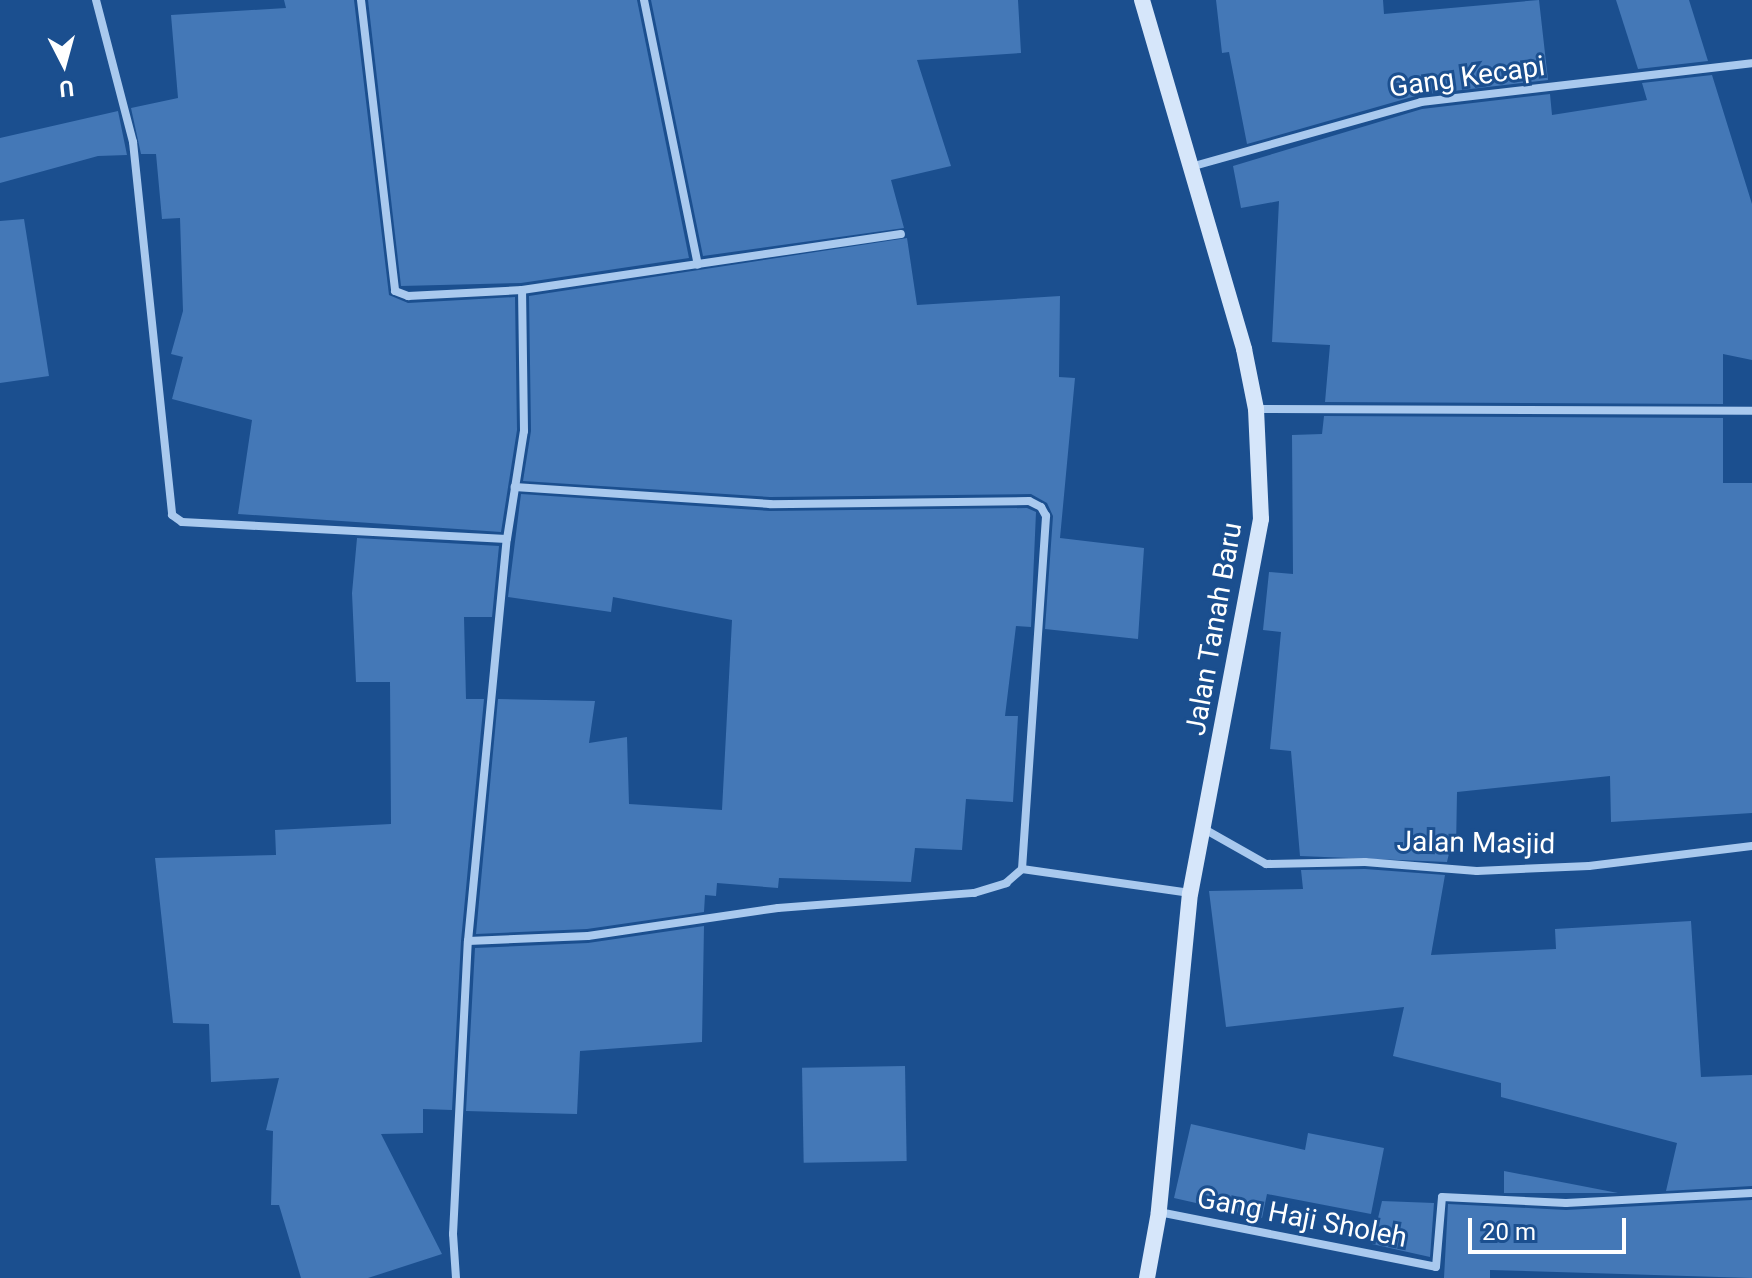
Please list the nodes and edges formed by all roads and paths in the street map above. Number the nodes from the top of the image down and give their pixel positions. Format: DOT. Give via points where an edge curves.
graph roads {
  1 [pos="96,0"];
  2 [pos="361,0"];
  3 [pos="644,0"];
  4 [pos="1142,0"];
  5 [pos="1752,63"];
  6 [pos="1194,166"];
  7 [pos="901,234"];
  8 [pos="698,265"];
  9 [pos="522,290"];
  10 [pos="1256,409"];
  11 [pos="1752,411"];
  12 [pos="515,487"];
  13 [pos="507,539"];
  14 [pos="1206,830"];
  15 [pos="1752,846"];
  16 [pos="1022,869"];
  17 [pos="1190,893"];
  18 [pos="468,941"];
  19 [pos="1752,1193"];
  20 [pos="1159,1212"];
  21 [pos="456,1278"];
  22 [pos="1147,1278"];
  1 -- 13 [label="street" via="133,142 172,515 182,522"];
  2 -- 9 [label="street" via="395,291 408,296"];
  3 -- 8 [label="street"];
  4 -- 6 [label="main road, Jalan Tanah Baru"];
  5 -- 6 [label="street, Gang Kecapi" via="1421,102"];
  6 -- 10 [label="main road, Jalan Tanah Baru"];
  7 -- 8 [label="street"];
  8 -- 9 [label="street"];
  9 -- 12 [label="street" via="527,389"];
  10 -- 11 [label="street"];
  10 -- 14 [label="main road, Jalan Tanah Baru" via="1261,519"];
  12 -- 13 [label="street"];
  12 -- 16 [label="street" via="770,504 1029,501 1041,507 1046,516"];
  13 -- 18 [label="street"];
  14 -- 15 [label="street, Jalan Masjid" via="1266,864 1365,862 1477,871 1589,866"];
  14 -- 17 [label="main road, Jalan Tanah Baru"];
  16 -- 17 [label="street"];
  16 -- 18 [label="street" via="1006,883 974,893 778,908 588,936"];
  17 -- 20 [label="main road, Jalan Tanah Baru"];
  18 -- 21 [label="street" via="453,1234"];
  19 -- 20 [label="street, Gang Haji Sholeh" via="1566,1203 1442,1197 1436,1267"];
  20 -- 22 [label="main road, Jalan Tanah Baru"];
}
